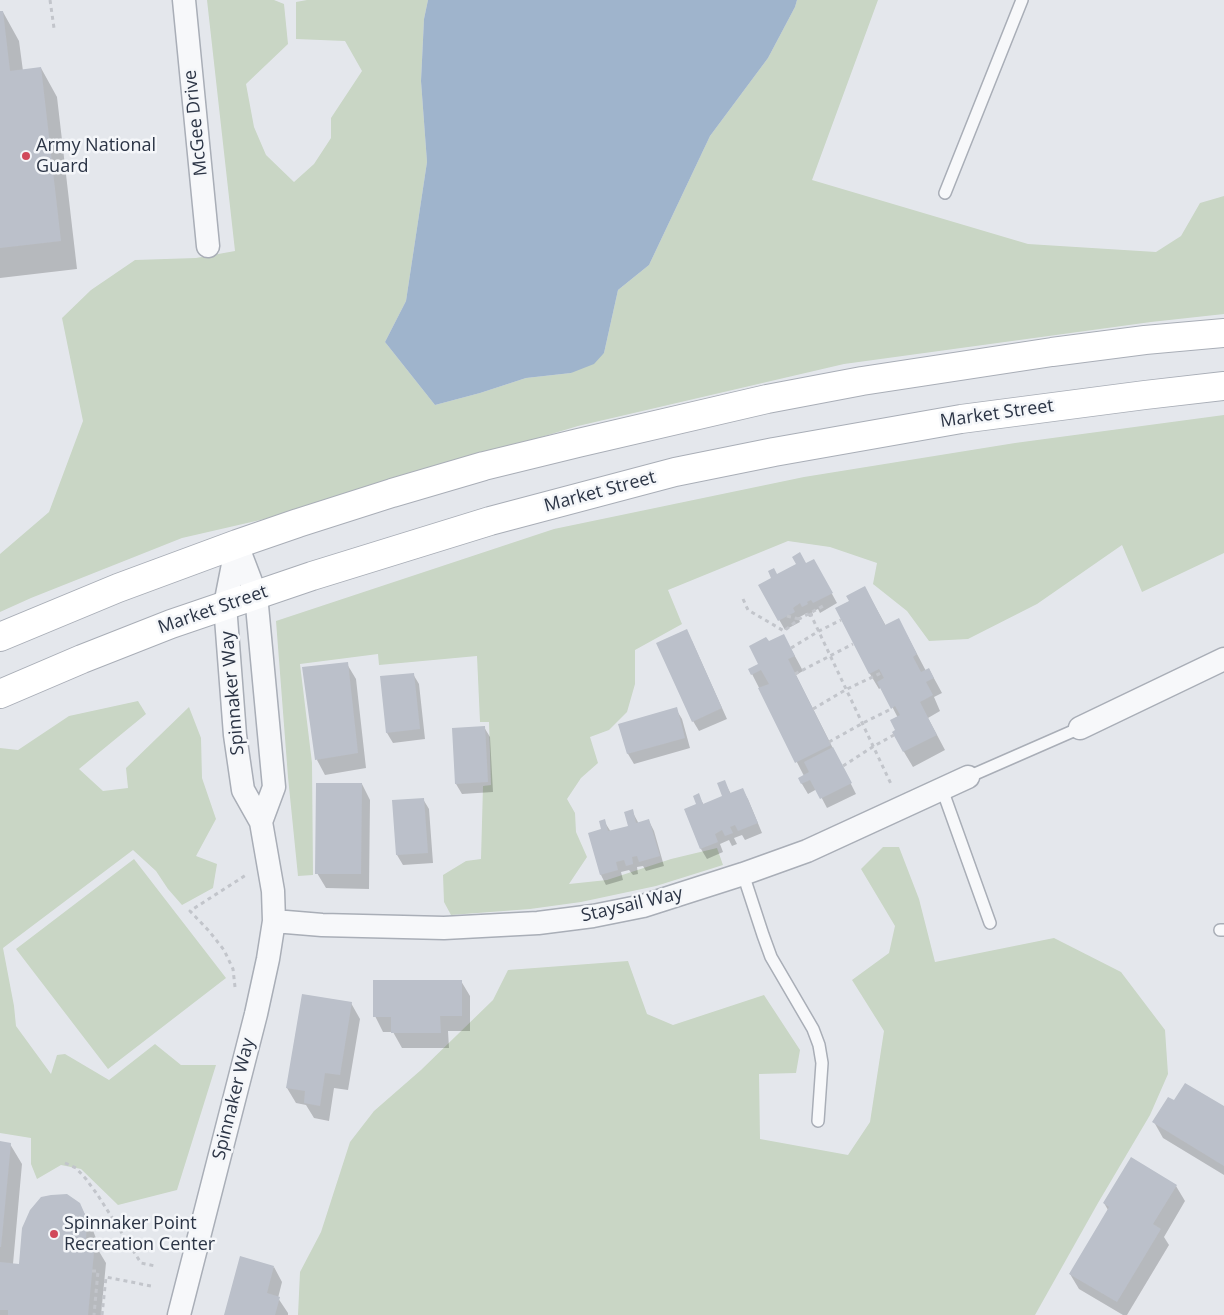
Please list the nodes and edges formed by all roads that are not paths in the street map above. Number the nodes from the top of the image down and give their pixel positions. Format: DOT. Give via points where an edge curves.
graph roads {
  1 [pos="184,0"];
  2 [pos="1022,0"];
  3 [pos="945,193"];
  4 [pos="208,246"];
  5 [pos="1224,333"];
  6 [pos="1224,386"];
  7 [pos="237,544"];
  8 [pos="256,595"];
  9 [pos="225,605"];
  10 [pos="0,637"];
  11 [pos="1224,659"];
  12 [pos="0,694"];
  13 [pos="1080,728"];
  14 [pos="968,777"];
  15 [pos="942,789"];
  16 [pos="261,822"];
  17 [pos="743,874"];
  18 [pos="274,920"];
  19 [pos="990,923"];
  20 [pos="818,1121"];
  21 [pos="179,1315"];
  1 -- 4 [label="street, McGee Drive"];
  2 -- 3 [label="lane"];
  5 -- 7 [label="main road" via="1052,352 768,399 484,466"];
  6 -- 8 [label="main road, Market Street" via="961,418 675,472 481,523"];
  7 -- 8 [label="street, Spinnaker Way"];
  7 -- 9 [label="street, Spinnaker Way"];
  7 -- 10 [label="main road" via="118,588"];
  8 -- 9 [label="main road, Market Street"];
  8 -- 16 [label="street, Spinnaker Way" via="274,787"];
  9 -- 12 [label="main road, Market Street"];
  9 -- 16 [label="street, Spinnaker Way" via="235,735 243,790"];
  11 -- 13 [label="street"];
  13 -- 14 [label="lane"];
  14 -- 15 [label="street, Staysail Way"];
  15 -- 17 [label="street, Staysail Way" via="807,851"];
  15 -- 19 [label="lane"];
  16 -- 18 [label="street, Spinnaker Way" via="273,891"];
  17 -- 18 [label="street, Staysail Way" via="643,906 538,923 444,928 322,925"];
  17 -- 20 [label="lane" via="771,957 819,1045 822,1063"];
  18 -- 21 [label="street, Spinnaker Way" via="256,1014"];
}
